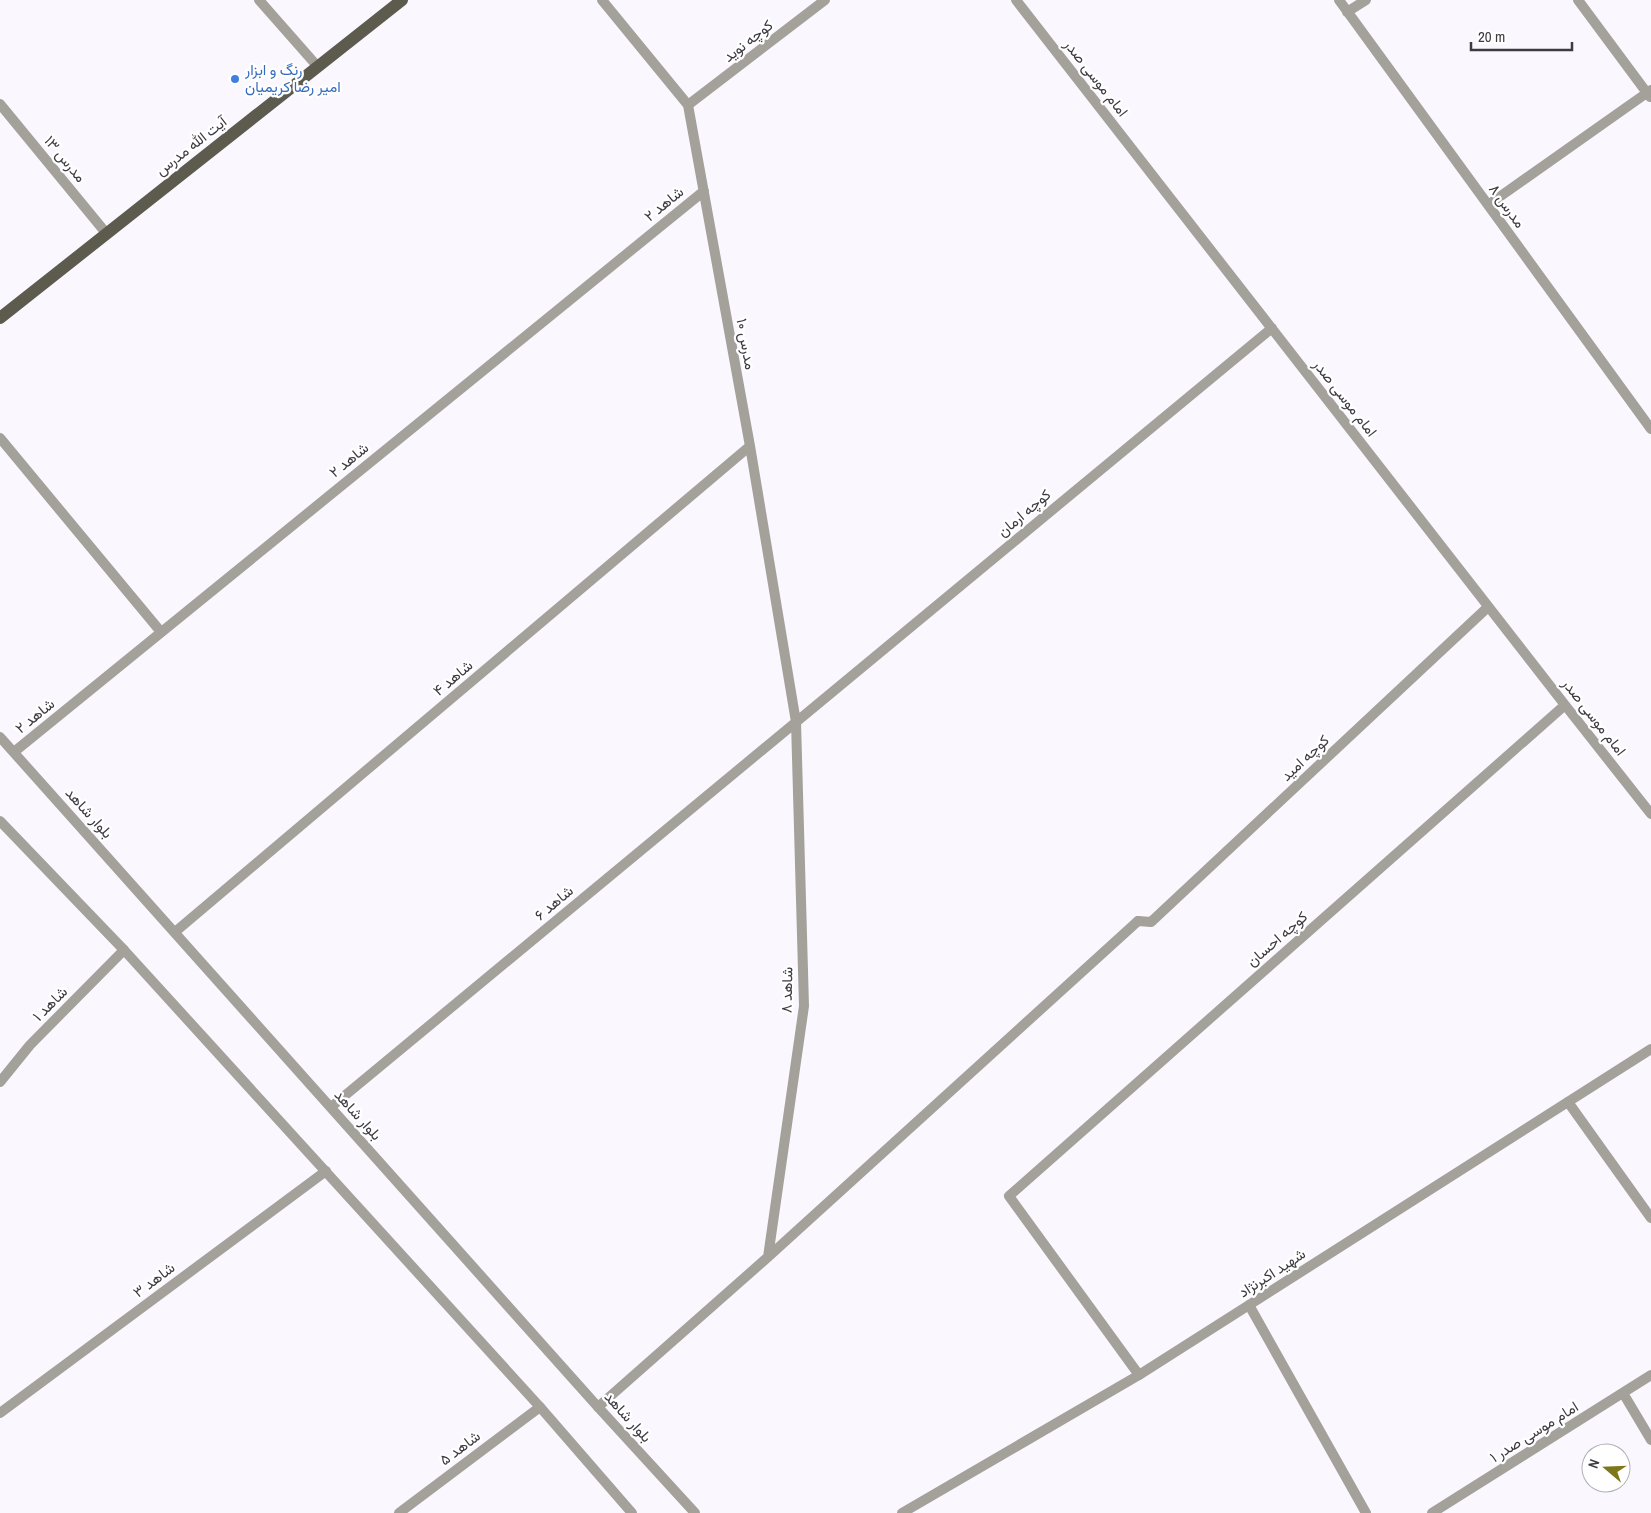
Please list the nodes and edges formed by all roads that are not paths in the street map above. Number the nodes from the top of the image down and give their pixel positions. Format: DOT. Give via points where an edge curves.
graph roads {
  1 [pos="259,0"];
  2 [pos="402,0"];
  3 [pos="602,0"];
  4 [pos="825,0"];
  5 [pos="1016,0"];
  6 [pos="1339,0"];
  7 [pos="1366,0"];
  8 [pos="1578,0"];
  9 [pos="1347,12"];
  10 [pos="318,67"];
  11 [pos="1650,94"];
  12 [pos="0,104"];
  13 [pos="688,105"];
  14 [pos="704,191"];
  15 [pos="1488,205"];
  16 [pos="106,234"];
  17 [pos="0,318"];
  18 [pos="1272,328"];
  19 [pos="1651,429"];
  20 [pos="0,438"];
  21 [pos="750,446"];
  22 [pos="1488,607"];
  23 [pos="161,632"];
  24 [pos="1564,706"];
  25 [pos="796,722"];
  26 [pos="0,737"];
  27 [pos="14,752"];
  28 [pos="1651,814"];
  29 [pos="0,821"];
  30 [pos="175,932"];
  31 [pos="124,950"];
  32 [pos="1651,1048"];
  33 [pos="0,1082"];
  34 [pos="1568,1102"];
  35 [pos="330,1107"];
  36 [pos="326,1171"];
  37 [pos="1651,1218"];
  38 [pos="768,1257"];
  39 [pos="1249,1305"];
  40 [pos="1651,1375"];
  41 [pos="1139,1376"];
  42 [pos="1623,1393"];
  43 [pos="540,1407"];
  44 [pos="598,1407"];
  45 [pos="0,1413"];
  46 [pos="1651,1440"];
  47 [pos="399,1513"];
  48 [pos="632,1513"];
  49 [pos="696,1513"];
  50 [pos="902,1513"];
  51 [pos="1366,1513"];
  52 [pos="1432,1513"];
  1 -- 10 [label="street"];
  2 -- 10 [label="main road, آیت الله مدرس"];
  3 -- 13 [label="street, مدرس ۱۰"];
  4 -- 13 [label="street, کوچه نوید"];
  5 -- 18 [label="street, امام موسی صدر"];
  6 -- 9 [label="street, مدرس ۸"];
  7 -- 9 [label="street"];
  8 -- 11 [label="street"];
  9 -- 15 [label="street, مدرس ۸"];
  10 -- 16 [label="main road, آیت الله مدرس"];
  11 -- 15 [label="street"];
  12 -- 16 [label="street, مدرس ۱۳"];
  13 -- 14 [label="street, مدرس ۱۰"];
  14 -- 21 [label="street, مدرس ۱۰"];
  14 -- 23 [label="street, شاهد ۲"];
  15 -- 19 [label="street, مدرس ۸"];
  16 -- 17 [label="main road, آیت الله مدرس"];
  18 -- 22 [label="street, امام موسی صدر"];
  18 -- 25 [label="street, کوچه ارمان"];
  20 -- 23 [label="street"];
  21 -- 25 [label="street, مدرس ۱۰"];
  21 -- 30 [label="street, شاهد ۴"];
  22 -- 24 [label="street, امام موسی صدر"];
  22 -- 38 [label="street, کوچه امید" via="1151,922 1138,921"];
  23 -- 27 [label="street, شاهد ۲"];
  24 -- 28 [label="street, امام موسی صدر"];
  24 -- 41 [label="street, کوچه احسان" via="1009,1196"];
  25 -- 35 [label="street, شاهد ۶"];
  25 -- 38 [label="street, شاهد ۸" via="804,1006"];
  26 -- 27 [label="street, بلوار شاهد"];
  27 -- 30 [label="street, بلوار شاهد"];
  29 -- 31 [label="street"];
  30 -- 35 [label="street, بلوار شاهد"];
  31 -- 33 [label="street, شاهد ۱" via="30,1045"];
  31 -- 36 [label="street"];
  32 -- 34 [label="street, شهید اکبرنژاد"];
  34 -- 37 [label="street"];
  34 -- 39 [label="street, شهید اکبرنژاد"];
  35 -- 44 [label="street, بلوار شاهد"];
  36 -- 43 [label="street"];
  36 -- 45 [label="street, شاهد ۳"];
  38 -- 44 [label="street"];
  39 -- 41 [label="street, شهید اکبرنژاد"];
  39 -- 51 [label="street"];
  40 -- 42 [label="street, امام موسی صدر ۱"];
  41 -- 50 [label="street, شهید اکبرنژاد"];
  42 -- 46 [label="street"];
  42 -- 52 [label="street, امام موسی صدر ۱"];
  43 -- 47 [label="street, شاهد ۵"];
  43 -- 48 [label="street"];
  44 -- 49 [label="street, بلوار شاهد"];
}
